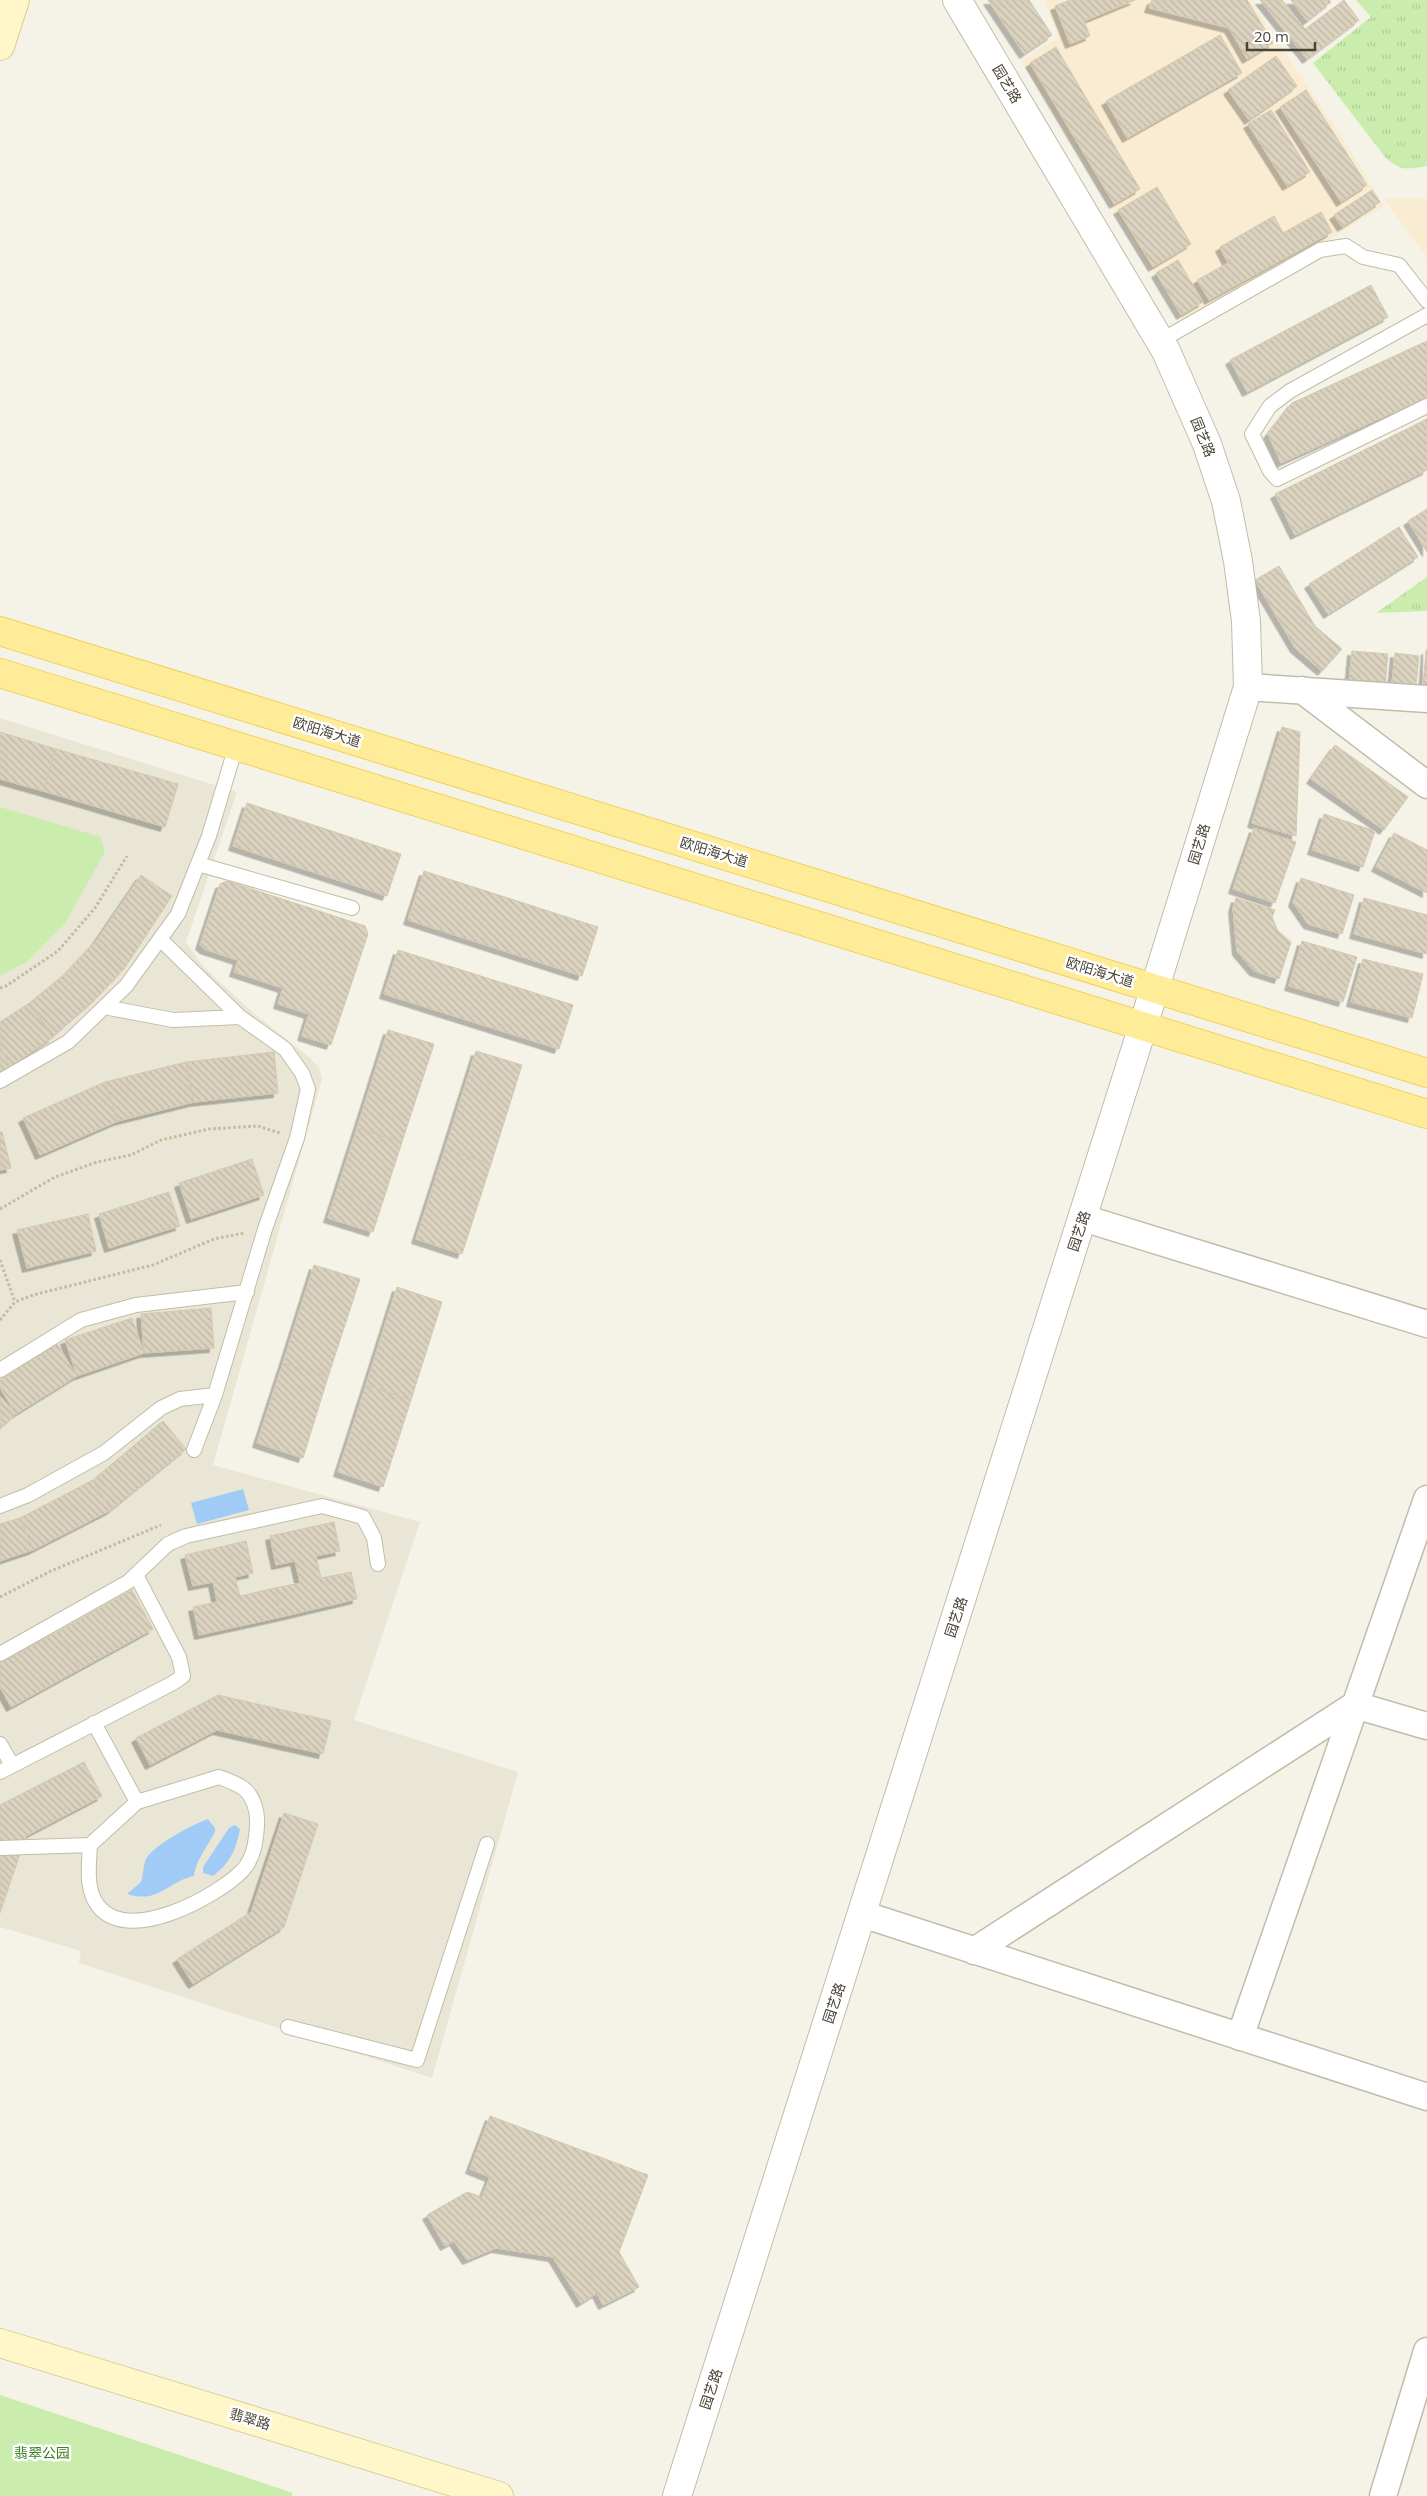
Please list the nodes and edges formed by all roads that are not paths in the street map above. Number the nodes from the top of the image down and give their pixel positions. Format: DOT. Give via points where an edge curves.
graph roads {
  1 [pos="15,0"];
  2 [pos="957,0"];
  3 [pos="0,46"];
  4 [pos="1427,301"];
  5 [pos="1427,315"];
  6 [pos="1160,341"];
  7 [pos="1427,406"];
  8 [pos="0,631"];
  9 [pos="0,672"];
  10 [pos="1248,687"];
  11 [pos="1302,690"];
  12 [pos="1427,699"];
  13 [pos="236,746"];
  14 [pos="1427,784"];
  15 [pos="198,864"];
  16 [pos="352,908"];
  17 [pos="160,939"];
  18 [pos="1155,989"];
  19 [pos="104,1008"];
  20 [pos="240,1017"];
  21 [pos="1143,1026"];
  22 [pos="1427,1073"];
  23 [pos="0,1081"];
  24 [pos="1427,1114"];
  25 [pos="1083,1218"];
  26 [pos="247,1292"];
  27 [pos="1427,1324"];
  28 [pos="0,1370"];
  29 [pos="215,1395"];
  30 [pos="194,1450"];
  31 [pos="1427,1499"];
  32 [pos="0,1506"];
  33 [pos="378,1564"];
  34 [pos="136,1574"];
  35 [pos="0,1654"];
  36 [pos="1355,1705"];
  37 [pos="94,1723"];
  38 [pos="1427,1726"];
  39 [pos="0,1744"];
  40 [pos="6,1768"];
  41 [pos="137,1802"];
  42 [pos="487,1844"];
  43 [pos="90,1845"];
  44 [pos="0,1848"];
  45 [pos="862,1914"];
  46 [pos="974,1951"];
  47 [pos="288,2027"];
  48 [pos="1240,2037"];
  49 [pos="1427,2097"];
  50 [pos="0,2343"];
  51 [pos="1427,2351"];
  52 [pos="499,2496"];
  53 [pos="678,2496"];
  54 [pos="1383,2496"];
  1 -- 3 [label="main road"];
  2 -- 6 [label="street, 园艺路"];
  4 -- 6 [label="lane" via="1399,265 1363,257 1346,246 1320,250"];
  5 -- 7 [label="lane" via="1290,391 1270,406 1252,434 1277,480"];
  6 -- 10 [label="street, 园艺路" via="1207,444 1226,501 1246,621"];
  8 -- 18 [label="main road, 欧阳海大道"];
  9 -- 13 [label="main road"];
  10 -- 11 [label="street"];
  10 -- 18 [label="street, 园艺路"];
  11 -- 12 [label="street"];
  11 -- 14 [label="street"];
  13 -- 15 [label="lane"];
  13 -- 21 [label="main road"];
  15 -- 16 [label="lane"];
  15 -- 17 [label="lane" via="178,914"];
  17 -- 19 [label="lane" via="126,986"];
  17 -- 20 [label="lane"];
  18 -- 21 [label="street, 园艺路"];
  18 -- 22 [label="main road, 欧阳海大道"];
  19 -- 20 [label="lane" via="173,1020"];
  19 -- 23 [label="lane" via="68,1042"];
  20 -- 26 [label="lane" via="284,1049 302,1073 308,1089 297,1138"];
  21 -- 24 [label="main road"];
  21 -- 25 [label="street, 园艺路"];
  25 -- 27 [label="street"];
  25 -- 45 [label="street, 园艺路"];
  26 -- 28 [label="lane" via="136,1306 81,1320"];
  26 -- 29 [label="lane"];
  29 -- 30 [label="lane"];
  29 -- 32 [label="lane" via="180,1399 162,1408 104,1452 28,1495"];
  31 -- 36 [label="street"];
  33 -- 34 [label="lane" via="374,1538 363,1517 322,1506 186,1536 168,1544"];
  34 -- 35 [label="lane" via="128,1582"];
  34 -- 37 [label="lane" via="180,1657 183,1676"];
  36 -- 38 [label="street"];
  36 -- 46 [label="street"];
  36 -- 48 [label="street"];
  37 -- 40 [label="lane"];
  37 -- 41 [label="lane"];
  39 -- 40 [label="lane"];
  41 -- 43 [label="lane"];
  41 -- 43 [label="lane" via="219,1777 244,1789 258,1811 256,1849 242,1870 201,1900 160,1918 119,1920 99,1908 89,1886"];
  42 -- 47 [label="lane" via="417,2060"];
  43 -- 44 [label="lane"];
  45 -- 46 [label="street"];
  45 -- 53 [label="street, 园艺路"];
  46 -- 48 [label="street"];
  48 -- 49 [label="street"];
  50 -- 52 [label="main road, 翡翠路"];
  51 -- 54 [label="street"];
}
